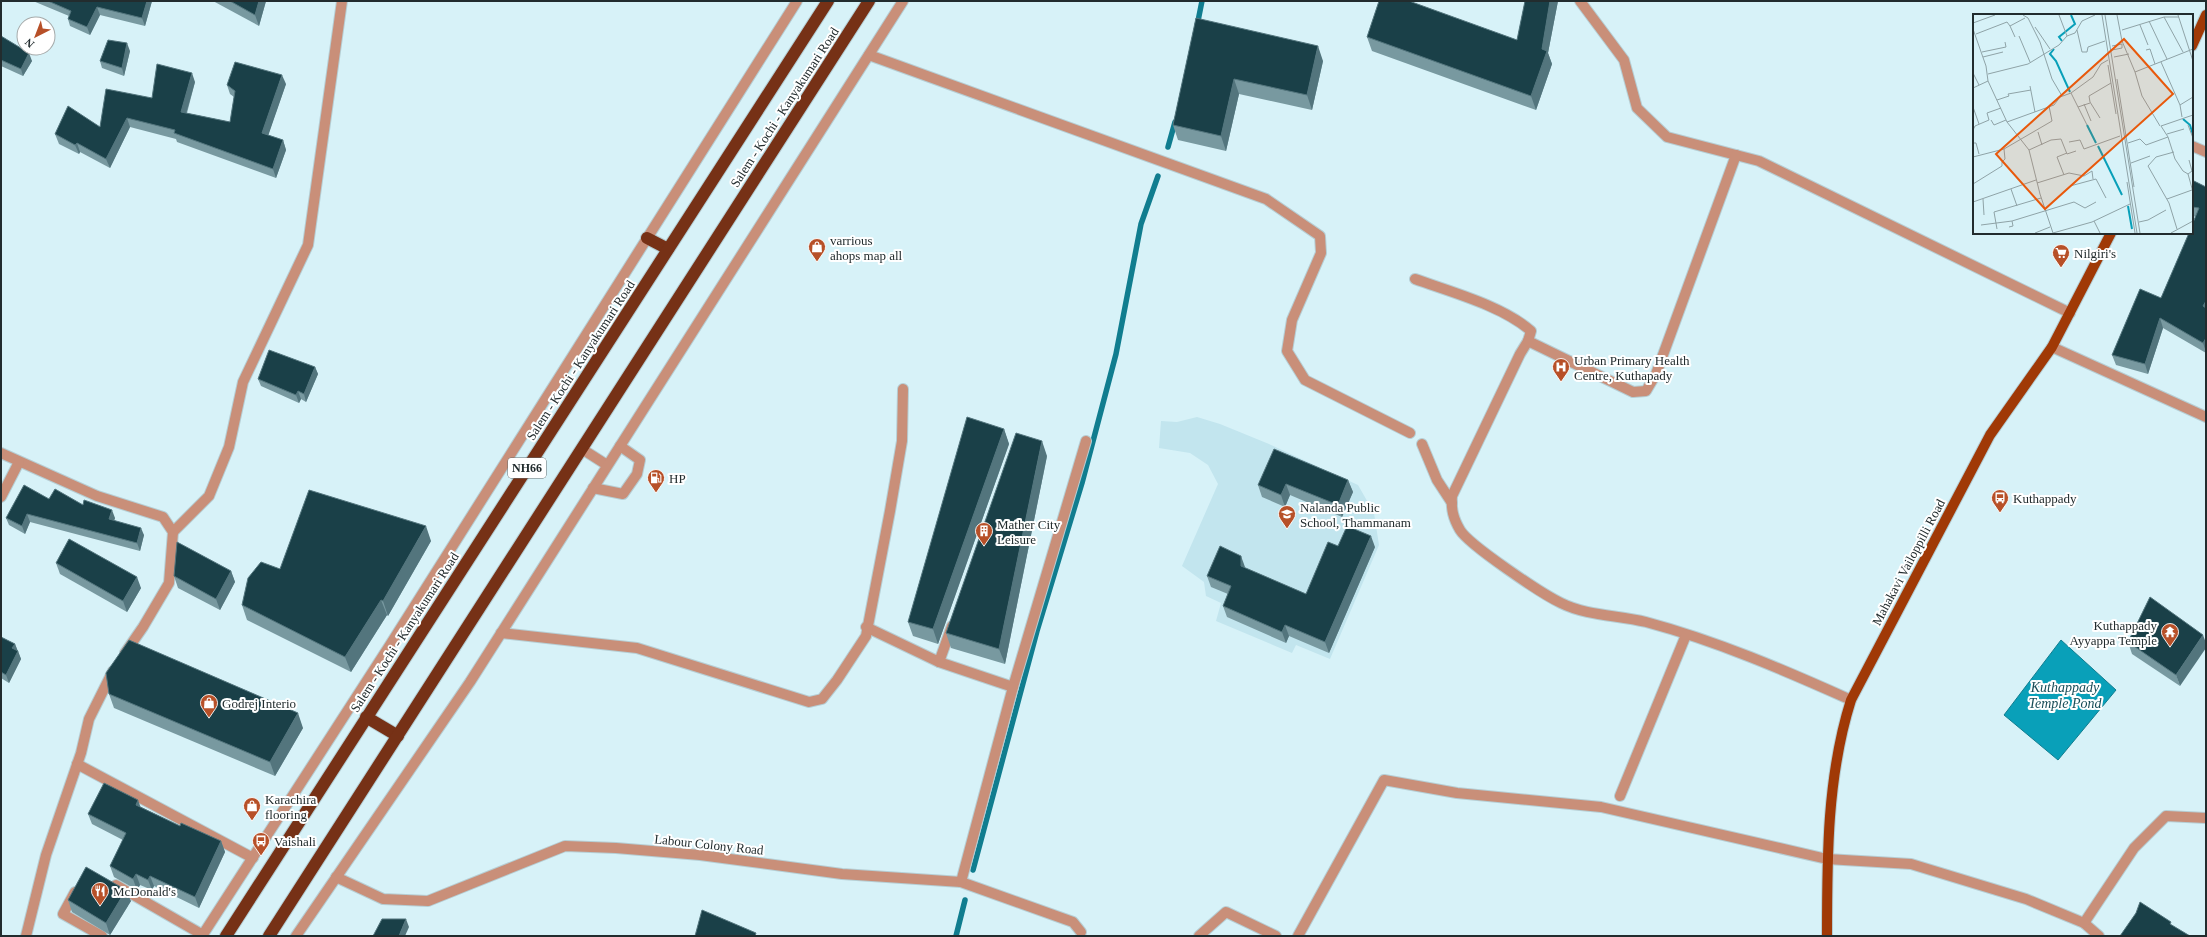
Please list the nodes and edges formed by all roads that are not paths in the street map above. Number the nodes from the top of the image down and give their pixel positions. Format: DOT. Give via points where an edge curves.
graph roads {
  1 [pos="342,1"];
  2 [pos="797,1"];
  3 [pos="828,1"];
  4 [pos="869,1"];
  5 [pos="903,1"];
  6 [pos="1580,1"];
  7 [pos="2206,15"];
  8 [pos="2193,44"];
  9 [pos="868,55"];
  10 [pos="2193,146"];
  11 [pos="2206,152"];
  12 [pos="1736,155"];
  13 [pos="2110,234"];
  14 [pos="647,238"];
  15 [pos="668,249"];
  16 [pos="1415,279"];
  17 [pos="2070,313"];
  18 [pos="1528,341"];
  19 [pos="2052,347"];
  20 [pos="903,389"];
  21 [pos="2206,417"];
  22 [pos="1410,433"];
  23 [pos="1086,441"];
  24 [pos="1422,444"];
  25 [pos="620,446"];
  26 [pos="582,449"];
  27 [pos="1,453"];
  28 [pos="19,462"];
  29 [pos="607,465"];
  30 [pos="593,488"];
  31 [pos="1,497"];
  32 [pos="1452,503"];
  33 [pos="173,532"];
  34 [pos="955,618"];
  35 [pos="866,627"];
  36 [pos="501,633"];
  37 [pos="1686,635"];
  38 [pos="939,662"];
  39 [pos="1013,687"];
  40 [pos="1851,700"];
  41 [pos="366,717"];
  42 [pos="398,736"];
  43 [pos="77,764"];
  44 [pos="1620,796"];
  45 [pos="2206,818"];
  46 [pos="253,858"];
  47 [pos="1827,858"];
  48 [pos="336,877"];
  49 [pos="108,881"];
  50 [pos="81,882"];
  51 [pos="961,882"];
  52 [pos="2084,923"];
  53 [pos="202,935"];
  54 [pos="1084,935"];
  55 [pos="26,936"];
  56 [pos="102,936"];
  57 [pos="226,936"];
  58 [pos="269,936"];
  59 [pos="296,936"];
  60 [pos="1199,936"];
  61 [pos="1276,936"];
  62 [pos="1298,936"];
  63 [pos="1827,936"];
  64 [pos="2099,936"];
  1 -- 33 [label="street" via="308,245 243,382 229,447 209,496"];
  2 -- 14 [label="street"];
  3 -- 15 [label="highway, Salem - Kochi - Kanyakumari Road / NH66"];
  4 -- 26 [label="highway, Salem - Kochi - Kanyakumari Road / NH66"];
  5 -- 9 [label="street"];
  6 -- 12 [label="street" via="1624,60 1637,108 1667,137"];
  7 -- 8 [label="main road"];
  9 -- 22 [label="street" via="1266,199 1320,236 1321,253 1292,320 1286,351 1305,380"];
  9 -- 25 [label="street"];
  10 -- 11 [label="street"];
  12 -- 17 [label="street" via="1759,161"];
  12 -- 18 [label="street" via="1656,374 1646,391 1633,392"];
  13 -- 17 [label="main road, Mahakavi Vailoppilli Road"];
  14 -- 15 [label="highway"];
  14 -- 46 [label="street"];
  15 -- 41 [label="highway, Salem - Kochi - Kanyakumari Road / NH66"];
  16 -- 18 [label="street" via="1487,305 1526,326 1531,331"];
  17 -- 19 [label="main road, Mahakavi Vailoppilli Road"];
  18 -- 32 [label="street" via="1452,496"];
  19 -- 21 [label="street"];
  19 -- 40 [label="main road, Mahakavi Vailoppilli Road" via="1990,435"];
  20 -- 35 [label="street" via="901,449"];
  23 -- 39 [label="street"];
  24 -- 32 [label="street" via="1437,480"];
  25 -- 29 [label="street"];
  25 -- 30 [label="street" via="640,460 637,474 624,494"];
  26 -- 29 [label="street"];
  26 -- 42 [label="highway, Salem - Kochi - Kanyakumari Road / NH66"];
  27 -- 28 [label="street"];
  28 -- 31 [label="street"];
  28 -- 33 [label="street" via="97,496 163,517"];
  29 -- 30 [label="street"];
  30 -- 36 [label="street"];
  32 -- 37 [label="street" via="1451,512 1461,531 1480,549 1549,597 1585,611 1646,622"];
  33 -- 43 [label="street" via="169,583 110,677 89,719"];
  34 -- 38 [label="street"];
  35 -- 36 [label="street" via="866,636 837,680 822,698 809,702 637,648"];
  35 -- 38 [label="street"];
  36 -- 48 [label="street"];
  37 -- 40 [label="street" via="1760,660"];
  37 -- 44 [label="street"];
  38 -- 39 [label="street"];
  39 -- 51 [label="street"];
  40 -- 47 [label="main road, Mahakavi Vailoppilli Road" via="1841,731 1834,776"];
  41 -- 42 [label="highway"];
  41 -- 57 [label="highway, Salem - Kochi - Kanyakumari Road / NH66"];
  42 -- 58 [label="highway, Salem - Kochi - Kanyakumari Road / NH66"];
  43 -- 46 [label="street"];
  43 -- 55 [label="street" via="46,855"];
  45 -- 52 [label="street" via="2166,816 2134,848"];
  46 -- 53 [label="street"];
  47 -- 52 [label="street" via="1911,864 2026,899"];
  47 -- 62 [label="street" via="1601,807 1457,793 1384,780"];
  47 -- 63 [label="main road, Mahakavi Vailoppilli Road"];
  48 -- 51 [label="street, Labour Colony Road" via="383,899 428,901 565,846 700,855 842,874"];
  48 -- 59 [label="street"];
  49 -- 53 [label="street"];
  50 -- 56 [label="street" via="63,914"];
  51 -- 54 [label="street, Labour Colony Road" via="1073,922"];
  52 -- 64 [label="street"];
  60 -- 61 [label="street" via="1226,912"];
}
